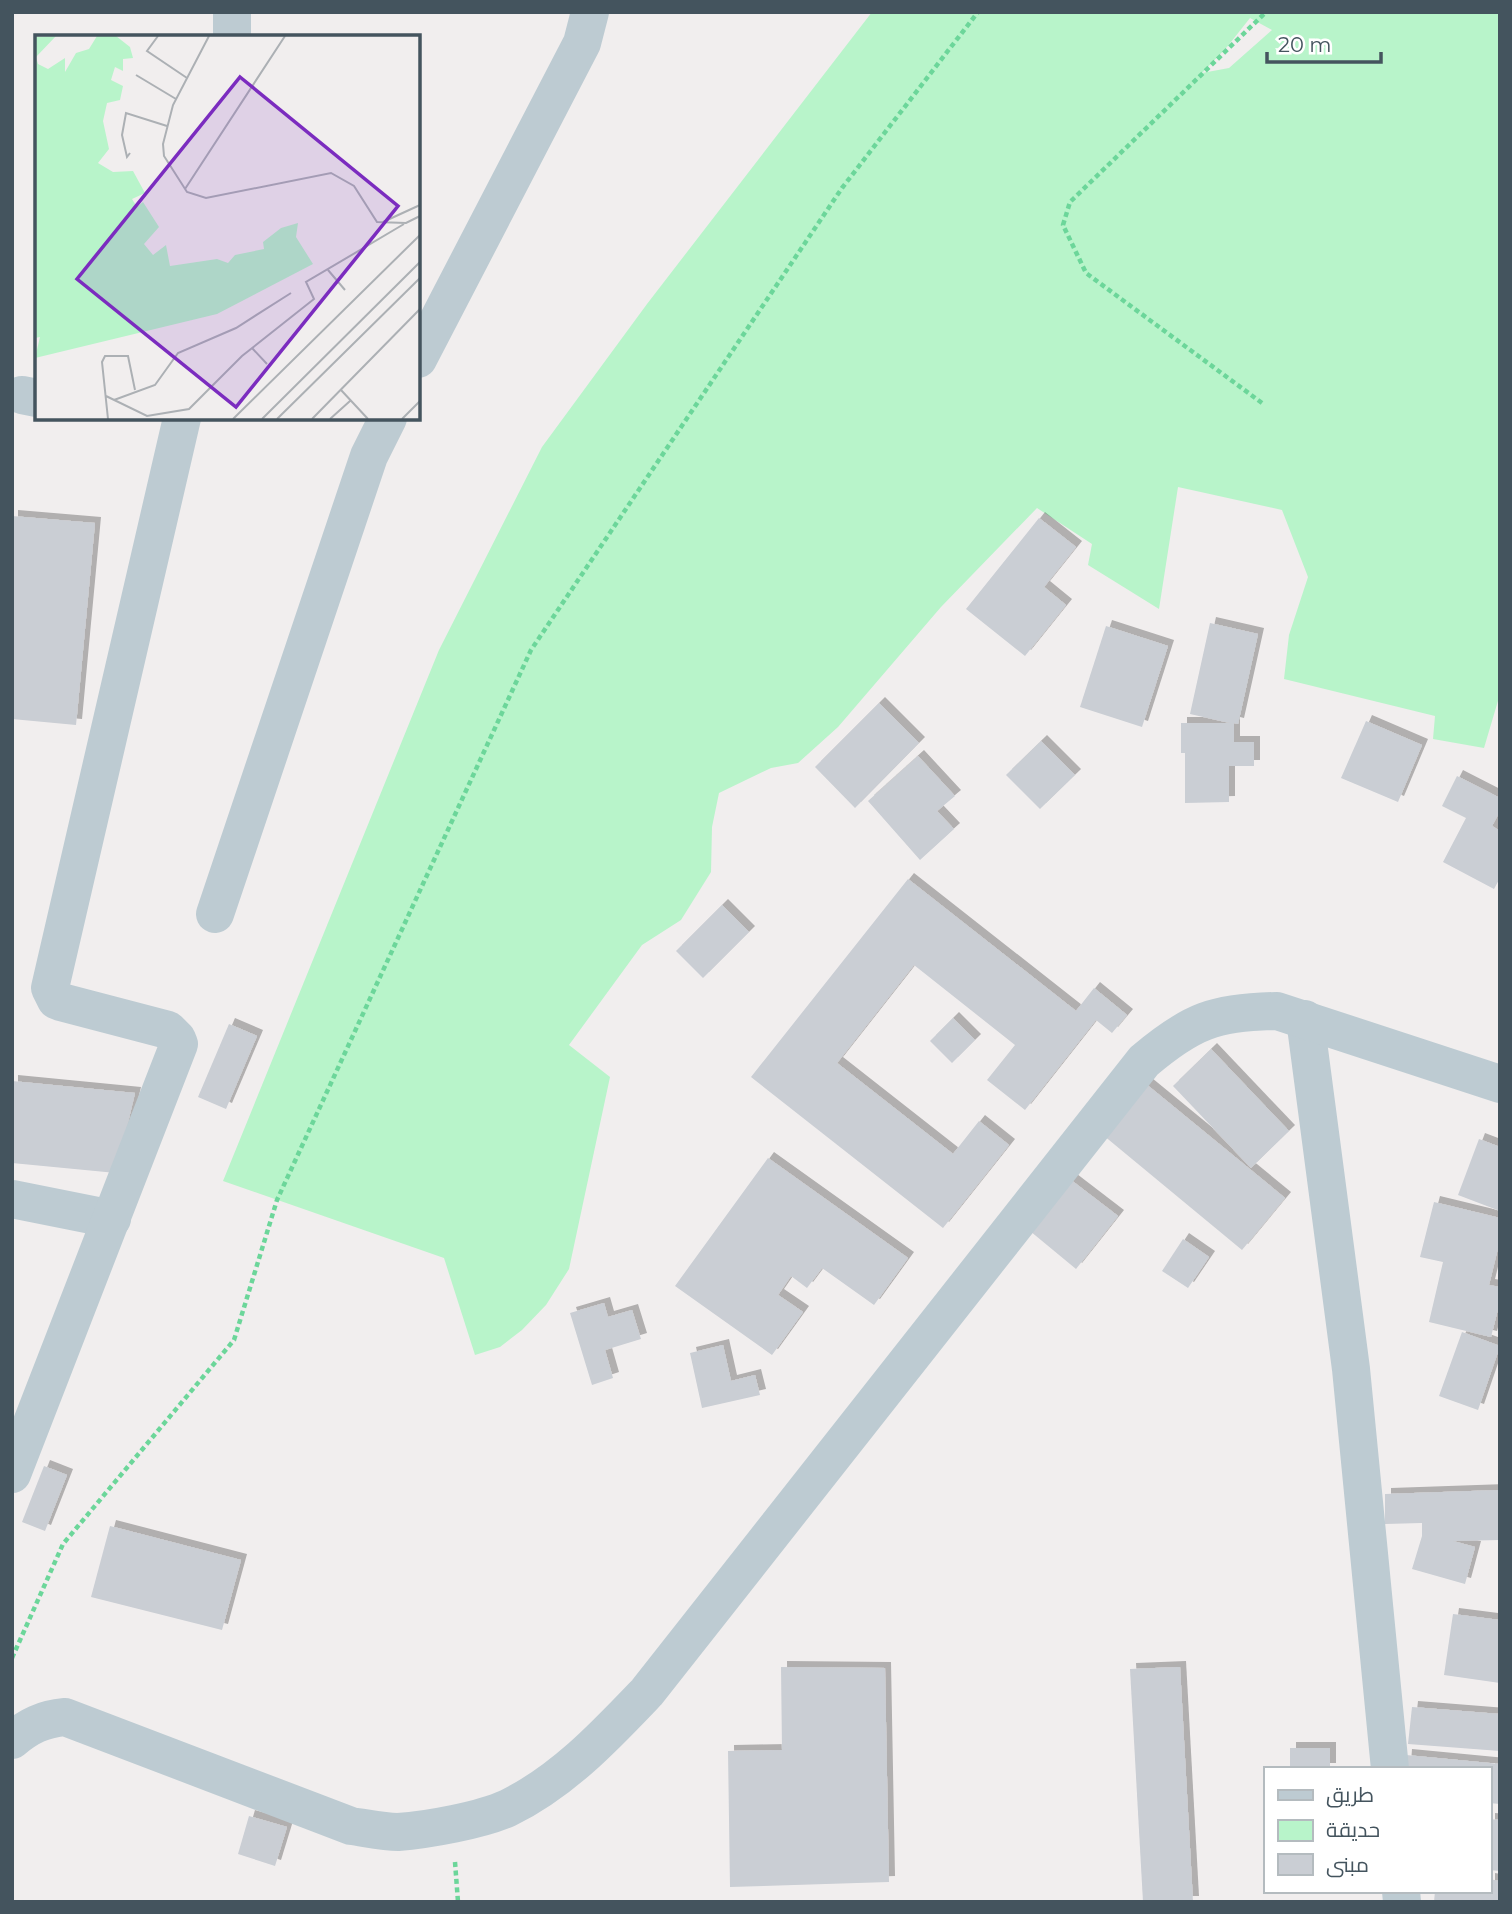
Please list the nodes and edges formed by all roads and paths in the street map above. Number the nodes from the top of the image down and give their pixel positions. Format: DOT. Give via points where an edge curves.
graph roads {
  1 [pos="232,12"];
  2 [pos="590,12"];
  3 [pos="978,12"];
  4 [pos="1266,12"];
  5 [pos="232,35"];
  6 [pos="420,355"];
  7 [pos="1262,403"];
  8 [pos="179,420"];
  9 [pos="387,420"];
  10 [pos="215,914"];
  11 [pos="1305,1019"];
  12 [pos="1500,1084"];
  13 [pos="12,1199"];
  14 [pos="112,1219"];
  15 [pos="12,1474"];
  16 [pos="12,1658"];
  17 [pos="16,1741"];
  18 [pos="1390,1767"];
  1 -- 5 [label="street"];
  2 -- 6 [label="street" via="582,43"];
  3 -- 16 [label="path" via="842,188 531,650 278,1199 234,1340 63,1544"];
  4 -- 7 [label="path" via="1070,202 1063,225 1086,273"];
  8 -- 14 [label="street" via="50,988 56,1000 168,1030 179,1044"];
  9 -- 10 [label="street" via="365,467"];
  11 -- 12 [label="street"];
  11 -- 17 [label="street" via="1277,1010 1209,1018 1174,1035 1144,1061 647,1692 598,1743 539,1790 505,1809 397,1832 351,1826 65,1717 34,1724"];
  11 -- 18 [label="street" via="1352,1369"];
  13 -- 14 [label="street"];
  14 -- 15 [label="street"];
}
